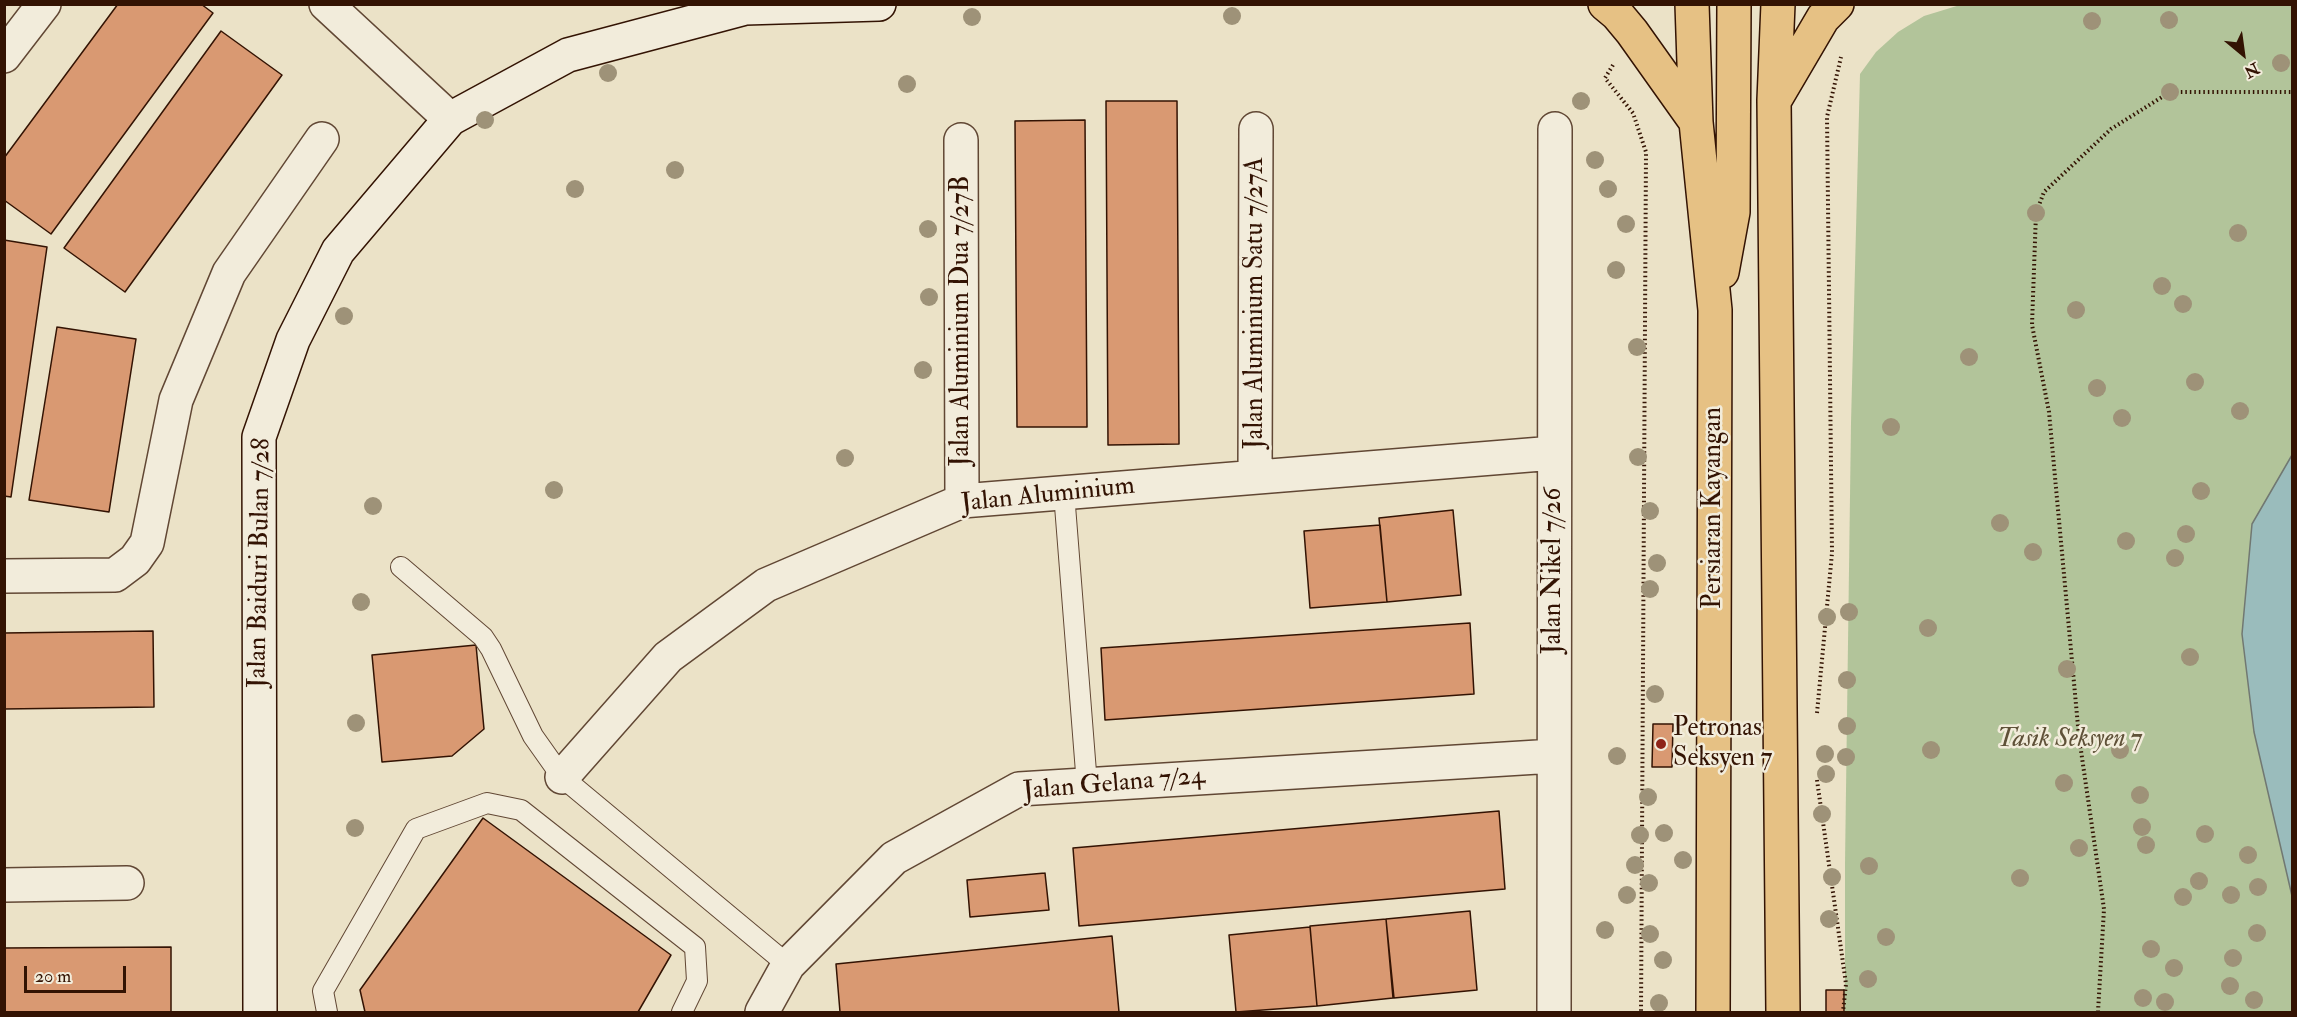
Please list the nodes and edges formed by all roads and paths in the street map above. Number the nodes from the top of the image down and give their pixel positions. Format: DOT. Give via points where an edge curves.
graph roads {
  1 [pos="44,4"];
  2 [pos="326,4"];
  3 [pos="879,4"];
  4 [pos="1605,4"];
  5 [pos="1692,4"];
  6 [pos="1734,4"];
  7 [pos="1778,4"];
  8 [pos="1837,4"];
  9 [pos="1632,32"];
  10 [pos="1842,54"];
  11 [pos="4,56"];
  12 [pos="2292,92"];
  13 [pos="1774,100"];
  14 [pos="450,119"];
  15 [pos="1696,122"];
  16 [pos="1256,129"];
  17 [pos="1555,129"];
  18 [pos="322,139"];
  19 [pos="961,140"];
  20 [pos="1715,310"];
  21 [pos="1554,453"];
  22 [pos="1255,476"];
  23 [pos="1064,493"];
  24 [pos="962,501"];
  25 [pos="402,567"];
  26 [pos="4,576"];
  27 [pos="1816,716"];
  28 [pos="1554,756"];
  29 [pos="1816,774"];
  30 [pos="562,777"];
  31 [pos="1087,785"];
  32 [pos="127,883"];
  33 [pos="4,885"];
  34 [pos="788,965"];
  35 [pos="260,1012"];
  36 [pos="327,1012"];
  37 [pos="682,1012"];
  38 [pos="762,1012"];
  39 [pos="1554,1012"];
  40 [pos="1641,1012"];
  41 [pos="1713,1012"];
  42 [pos="1783,1012"];
  43 [pos="1843,1012"];
  44 [pos="2098,1012"];
  1 -- 11 [label="street"];
  2 -- 14 [label="street"];
  3 -- 14 [label="street, Jalan Baiduri Bulan 7/28" via="745,8 590,49 568,55"];
  4 -- 9 [label="main road"];
  5 -- 15 [label="main road, Persiaran Kayangan"];
  6 -- 20 [label="main road" via="1733,212"];
  7 -- 13 [label="main road"];
  8 -- 13 [label="main road" via="1823,18"];
  9 -- 15 [label="main road"];
  9 -- 40 [label="path" via="1605,78 1633,113 1646,152"];
  10 -- 27 [label="path" via="1827,117 1832,553"];
  12 -- 44 [label="path" via="2170,92 2111,129 2044,192 2036,213 2032,324 2049,412 2079,737 2104,909"];
  13 -- 42 [label="main road"];
  14 -- 35 [label="street, Jalan Baiduri Bulan 7/28" via="338,251 293,340 259,437"];
  15 -- 20 [label="main road, Persiaran Kayangan"];
  16 -- 22 [label="street, Jalan Aluminium Satu 7/27A"];
  17 -- 21 [label="street, Jalan Nikel 7/26"];
  18 -- 26 [label="street" via="229,273 176,400 147,543 135,560 115,575"];
  19 -- 24 [label="street, Jalan Aluminium Dua 7/27B"];
  20 -- 41 [label="main road, Persiaran Kayangan"];
  21 -- 22 [label="street, Jalan Aluminium"];
  21 -- 28 [label="street, Jalan Nikel 7/26"];
  22 -- 23 [label="street, Jalan Aluminium"];
  23 -- 24 [label="street, Jalan Aluminium"];
  23 -- 31 [label="lane"];
  24 -- 30 [label="street, Jalan Aluminium" via="766,585 668,657"];
  25 -- 30 [label="lane" via="483,637 528,728"];
  28 -- 31 [label="street, Jalan Gelana 7/24"];
  28 -- 39 [label="street, Jalan Nikel 7/26"];
  29 -- 43 [label="path" via="1846,984"];
  30 -- 34 [label="lane"];
  31 -- 34 [label="street, Jalan Gelana 7/24" via="1019,789 894,858"];
  32 -- 33 [label="street"];
  34 -- 38 [label="street, Jalan Gelana 7/24"];
  36 -- 37 [label="lane" via="323,992 416,829 487,803 521,810 695,947 697,981"];
}
